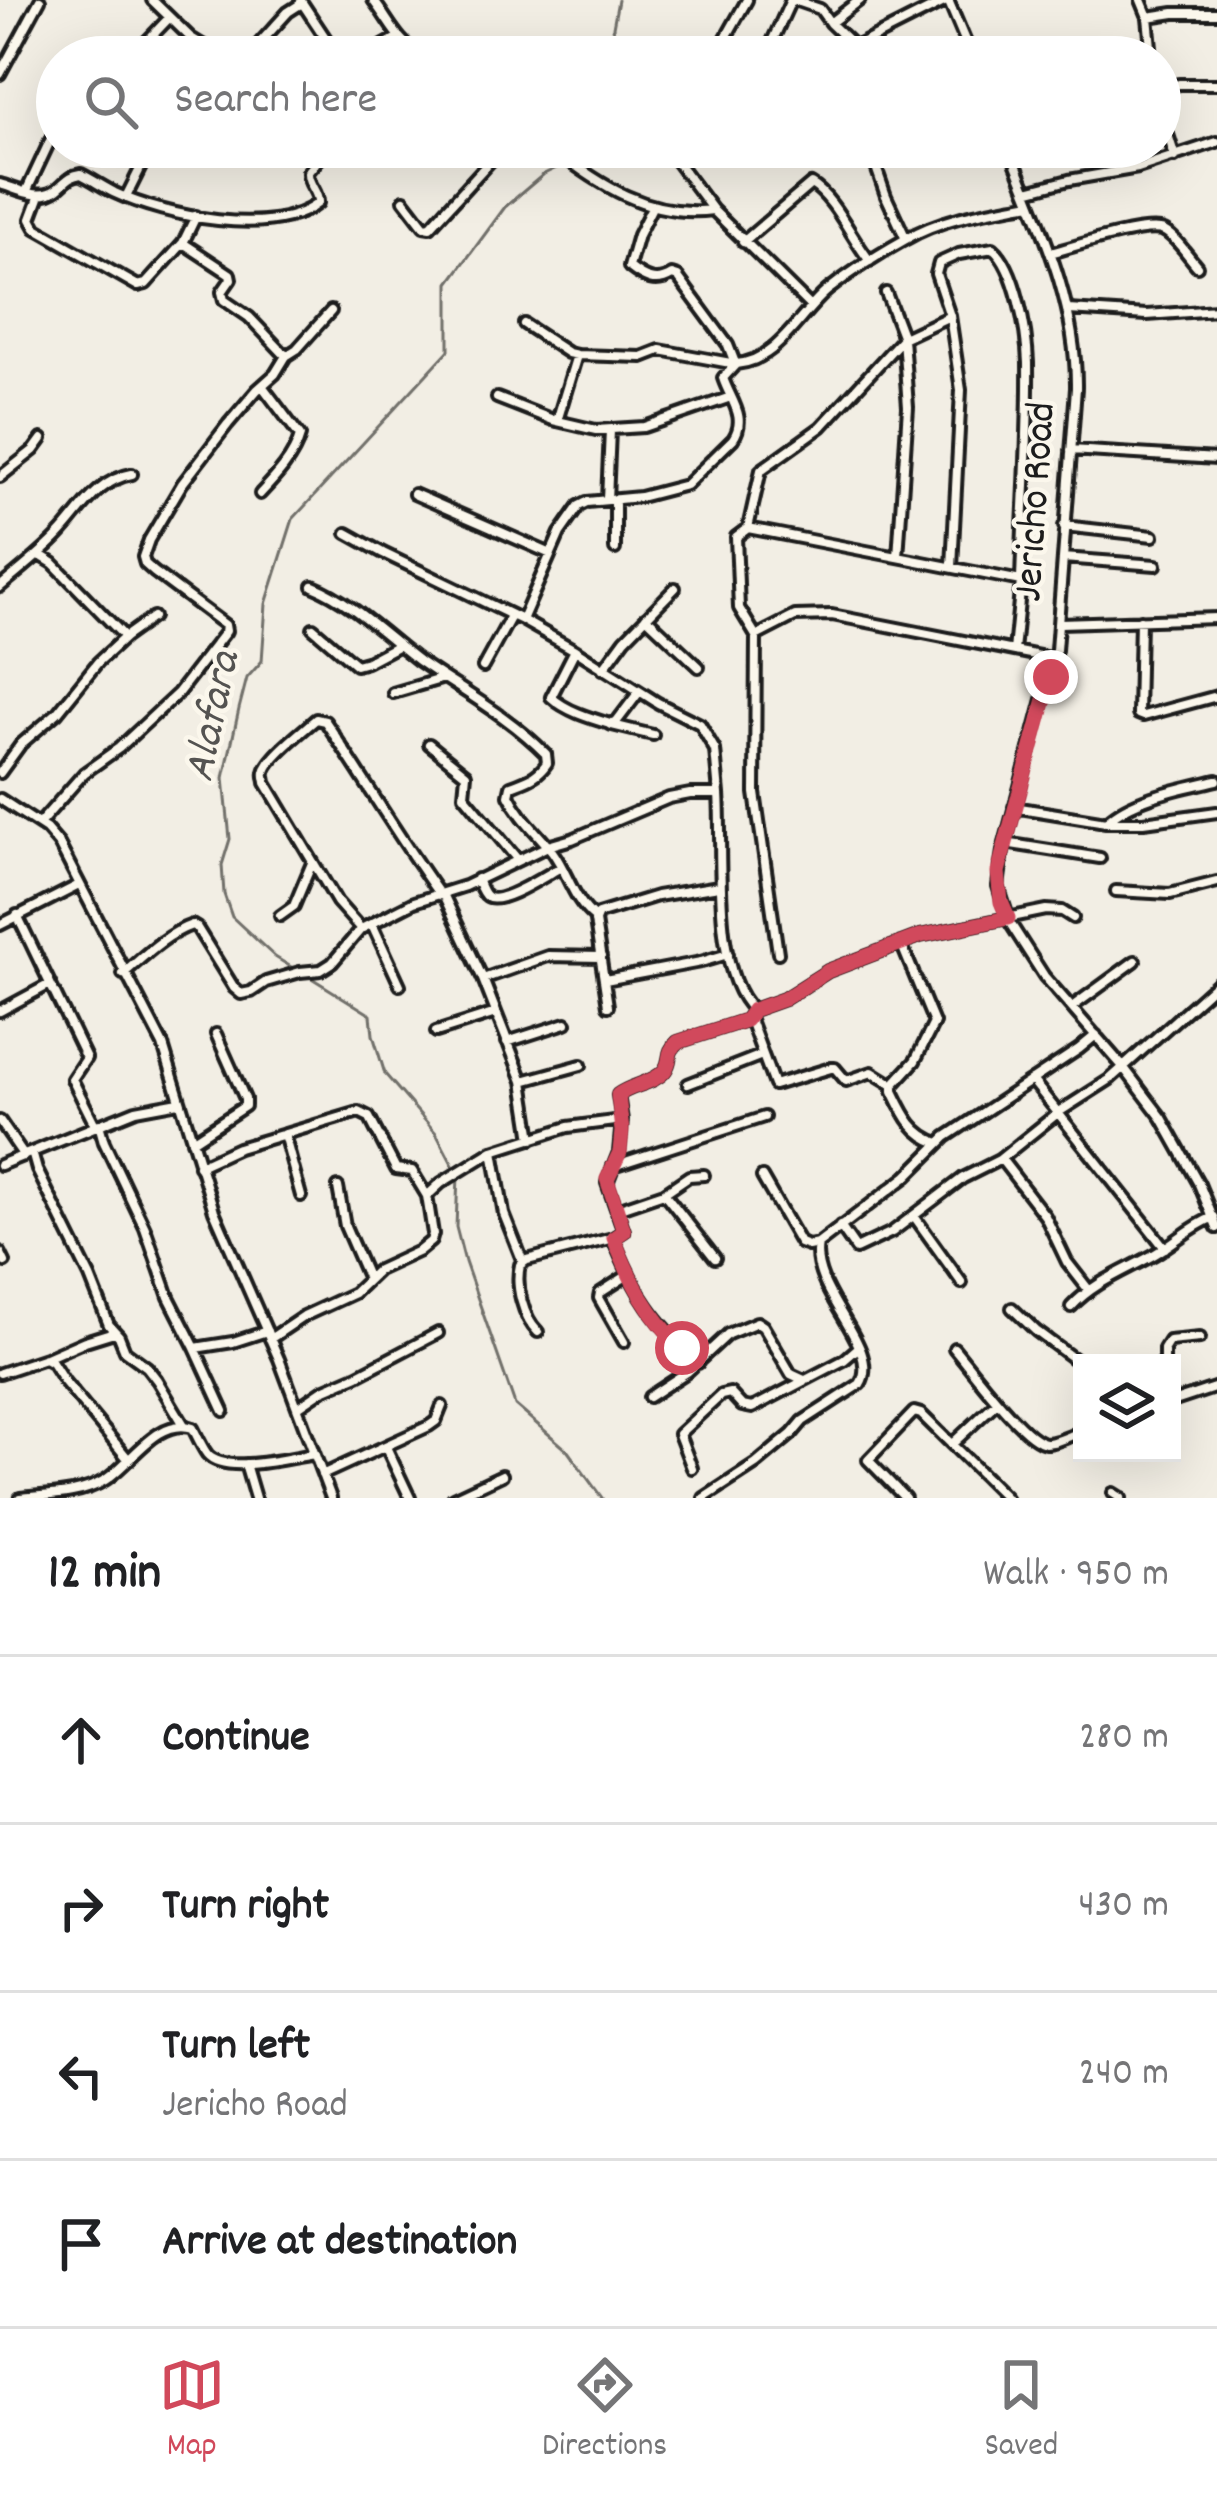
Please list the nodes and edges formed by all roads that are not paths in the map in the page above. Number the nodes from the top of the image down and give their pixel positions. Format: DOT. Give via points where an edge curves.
graph roads {
  1 [pos="40,0"];
  2 [pos="152,0"];
  3 [pos="373,0"];
  4 [pos="747,0"];
  5 [pos="793,0"];
  6 [pos="860,0"];
  7 [pos="948,0"];
  8 [pos="1142,0"];
  9 [pos="301,1"];
  10 [pos="1217,13"];
  11 [pos="1148,17"];
  12 [pos="169,18"];
  13 [pos="830,23"];
  14 [pos="152,36"];
  15 [pos="189,36"];
  16 [pos="267,36"];
  17 [pos="324,36"];
  18 [pos="396,36"];
  19 [pos="727,36"];
  20 [pos="775,36"];
  21 [pos="842,36"];
  22 [pos="878,36"];
  23 [pos="963,36"];
  24 [pos="1150,36"];
  25 [pos="0,74"];
  26 [pos="1181,83"];
  27 [pos="1217,85"];
  28 [pos="1217,142"];
  29 [pos="1181,155"];
  30 [pos="37,168"];
  31 [pos="140,168"];
  32 [pos="311,168"];
  33 [pos="484,168"];
  34 [pos="578,168"];
  35 [pos="683,168"];
  36 [pos="876,168"];
  37 [pos="1018,168"];
  38 [pos="1141,168"];
  39 [pos="0,184"];
  40 [pos="1027,191"];
  41 [pos="26,192"];
  42 [pos="40,195"];
  43 [pos="126,197"];
  44 [pos="404,200"];
  45 [pos="1031,202"];
  46 [pos="652,207"];
  47 [pos="713,211"];
  48 [pos="196,216"];
  49 [pos="906,238"];
  50 [pos="743,242"];
  51 [pos="183,243"];
  52 [pos="1051,253"];
  53 [pos="869,261"];
  54 [pos="1197,266"];
  55 [pos="886,293"];
  56 [pos="811,307"];
  57 [pos="1069,310"];
  58 [pos="1217,310"];
  59 [pos="331,311"];
  60 [pos="950,316"];
  61 [pos="524,324"];
  62 [pos="903,338"];
  63 [pos="286,356"];
  64 [pos="577,356"];
  65 [pos="736,364"];
  66 [pos="263,386"];
  67 [pos="731,397"];
  68 [pos="497,398"];
  69 [pos="557,422"];
  70 [pos="610,430"];
  71 [pos="41,439"];
  72 [pos="1071,450"];
  73 [pos="1217,459"];
  74 [pos="132,474"];
  75 [pos="0,477"];
  76 [pos="260,494"];
  77 [pos="414,494"];
  78 [pos="611,501"];
  79 [pos="1064,526"];
  80 [pos="748,528"];
  81 [pos="347,533"];
  82 [pos="1153,536"];
  83 [pos="615,549"];
  84 [pos="550,554"];
  85 [pos="39,555"];
  86 [pos="898,557"];
  87 [pos="1063,557"];
  88 [pos="1156,565"];
  89 [pos="952,567"];
  90 [pos="1021,581"];
  91 [pos="313,586"];
  92 [pos="0,587"];
  93 [pos="675,587"];
  94 [pos="511,616"];
  95 [pos="153,617"];
  96 [pos="646,617"];
  97 [pos="1217,618"];
  98 [pos="522,620"];
  99 [pos="1140,620"];
  100 [pos="1060,622"];
  101 [pos="313,628"];
  102 [pos="756,636"];
  103 [pos="125,637"];
  104 [pos="399,645"];
  105 [pos="575,650"];
  106 [pos="1014,651"];
  107 [pos="1054,659"];
  108 [pos="483,667"];
  109 [pos="699,667"];
  110 [pos="603,669"];
  111 [pos="446,678"];
  112 [pos="639,692"];
  113 [pos="393,693"];
  114 [pos="1217,696"];
  115 [pos="610,724"];
  116 [pos="653,735"];
  117 [pos="429,744"];
  118 [pos="0,773"];
  119 [pos="1217,780"];
  120 [pos="719,794"];
  121 [pos="0,800"];
  122 [pos="1014,807"];
  123 [pos="1217,812"];
  124 [pos="1106,822"];
  125 [pos="39,824"];
  126 [pos="1004,843"];
  127 [pos="548,846"];
  128 [pos="1100,858"];
  129 [pos="519,860"];
  130 [pos="313,862"];
  131 [pos="561,867"];
  132 [pos="477,879"];
  133 [pos="1217,882"];
  134 [pos="80,885"];
  135 [pos="719,886"];
  136 [pos="1116,892"];
  137 [pos="442,894"];
  138 [pos="17,915"];
  139 [pos="280,916"];
  140 [pos="596,918"];
  141 [pos="1008,918"];
  142 [pos="1073,918"];
  143 [pos="372,924"];
  144 [pos="0,925"];
  145 [pos="361,929"];
  146 [pos="901,943"];
  147 [pos="778,953"];
  148 [pos="728,954"];
  149 [pos="601,957"];
  150 [pos="1135,961"];
  151 [pos="123,974"];
  152 [pos="482,979"];
  153 [pos="605,980"];
  154 [pos="1217,982"];
  155 [pos="50,984"];
  156 [pos="400,985"];
  157 [pos="608,1006"];
  158 [pos="1072,1007"];
  159 [pos="0,1011"];
  160 [pos="496,1012"];
  161 [pos="751,1014"];
  162 [pos="566,1023"];
  163 [pos="436,1032"];
  164 [pos="217,1034"];
  165 [pos="1096,1034"];
  166 [pos="507,1042"];
  167 [pos="762,1055"];
  168 [pos="581,1065"];
  169 [pos="1124,1068"];
  170 [pos="1032,1080"];
  171 [pos="523,1082"];
  172 [pos="688,1084"];
  173 [pos="893,1085"];
  174 [pos="179,1102"];
  175 [pos="1059,1112"];
  176 [pos="764,1117"];
  177 [pos="622,1120"];
  178 [pos="0,1121"];
  179 [pos="97,1125"];
  180 [pos="284,1134"];
  181 [pos="532,1138"];
  182 [pos="192,1141"];
  183 [pos="939,1143"];
  184 [pos="493,1151"];
  185 [pos="28,1154"];
  186 [pos="1001,1159"];
  187 [pos="0,1165"];
  188 [pos="199,1166"];
  189 [pos="612,1166"];
  190 [pos="704,1175"];
  191 [pos="762,1177"];
  192 [pos="338,1186"];
  193 [pos="664,1193"];
  194 [pos="301,1196"];
  195 [pos="427,1196"];
  196 [pos="617,1209"];
  197 [pos="914,1216"];
  198 [pos="1215,1222"];
  199 [pos="840,1226"];
  200 [pos="614,1238"];
  201 [pos="818,1244"];
  202 [pos="1165,1248"];
  203 [pos="0,1252"];
  204 [pos="715,1258"];
  205 [pos="5,1262"];
  206 [pos="523,1262"];
  207 [pos="628,1275"];
  208 [pos="368,1279"];
  209 [pos="962,1283"];
  210 [pos="1088,1288"];
  211 [pos="1071,1307"];
  212 [pos="1012,1308"];
  213 [pos="115,1332"];
  214 [pos="538,1332"];
  215 [pos="438,1333"];
  216 [pos="268,1335"];
  217 [pos="1200,1338"];
  218 [pos="624,1342"];
  219 [pos="859,1347"];
  220 [pos="195,1348"];
  221 [pos="954,1348"];
  222 [pos="1164,1354"];
  223 [pos="45,1358"];
  224 [pos="1073,1358"];
  225 [pos="698,1363"];
  226 [pos="0,1373"];
  227 [pos="805,1380"];
  228 [pos="1217,1387"];
  229 [pos="649,1397"];
  230 [pos="1181,1399"];
  231 [pos="997,1402"];
  232 [pos="442,1406"];
  233 [pos="298,1407"];
  234 [pos="224,1411"];
  235 [pos="184,1425"];
  236 [pos="1073,1434"];
  237 [pos="952,1444"];
  238 [pos="386,1447"];
  239 [pos="314,1454"];
  240 [pos="129,1460"];
  241 [pos="245,1464"];
  242 [pos="692,1468"];
  243 [pos="322,1475"];
  244 [pos="502,1475"];
  245 [pos="20,1498"];
  246 [pos="255,1498"];
  247 [pos="331,1498"];
  248 [pos="410,1498"];
  249 [pos="453,1498"];
  250 [pos="704,1498"];
  251 [pos="905,1498"];
  252 [pos="1006,1498"];
  1 -- 25 [label="street"];
  2 -- 12 [label="street"];
  3 -- 18 [label="street"];
  4 -- 19 [label="street"];
  5 -- 13 [label="street" via="820,9"];
  5 -- 20 [label="street"];
  6 -- 13 [label="street"];
  7 -- 22 [label="street"];
  7 -- 23 [label="street"];
  8 -- 11 [label="street"];
  9 -- 16 [label="street"];
  9 -- 17 [label="street"];
  10 -- 11 [label="street"];
  11 -- 24 [label="street"];
  12 -- 14 [label="street"];
  12 -- 15 [label="street"];
  13 -- 21 [label="street"];
  26 -- 27 [label="street"];
  28 -- 29 [label="street"];
  30 -- 41 [label="street"];
  31 -- 43 [label="street"];
  32 -- 48 [label="street" via="308,180 319,199 307,211 275,220"];
  33 -- 44 [label="street" via="430,227"];
  34 -- 46 [label="street"];
  35 -- 47 [label="street"];
  36 -- 49 [label="street"];
  37 -- 40 [label="street, Jericho Road"];
  38 -- 40 [label="street"];
  39 -- 41 [label="street"];
  40 -- 45 [label="street, Jericho Road"];
  41 -- 42 [label="street"];
  42 -- 43 [label="street" via="81,174"];
  42 -- 51 [label="street" via="31,219 36,228 138,286"];
  43 -- 48 [label="street"];
  45 -- 49 [label="street"];
  45 -- 52 [label="street, Jericho Road"];
  46 -- 47 [label="street"];
  46 -- 65 [label="street" via="629,267 655,281 678,277"];
  47 -- 50 [label="street"];
  48 -- 51 [label="street"];
  49 -- 53 [label="street"];
  50 -- 53 [label="street" via="811,184"];
  50 -- 56 [label="street"];
  51 -- 63 [label="street" via="230,274 224,300"];
  52 -- 54 [label="street" via="1157,229"];
  52 -- 57 [label="street, Jericho Road"];
  53 -- 56 [label="street"];
  55 -- 62 [label="street"];
  56 -- 65 [label="street" via="768,351"];
  57 -- 58 [label="street"];
  57 -- 72 [label="street, Jericho Road" via="1076,355"];
  59 -- 63 [label="street"];
  60 -- 62 [label="street"];
  60 -- 89 [label="street" via="962,390"];
  60 -- 90 [label="street" via="939,263 993,248 1016,290 1028,359"];
  61 -- 64 [label="street"];
  62 -- 80 [label="street" via="821,427 761,470"];
  62 -- 86 [label="street" via="908,407"];
  63 -- 66 [label="street"];
  64 -- 65 [label="street" via="660,350"];
  64 -- 69 [label="street"];
  65 -- 67 [label="street" via="723,378"];
  66 -- 76 [label="street" via="300,440"];
  66 -- 125 [label="street" via="182,484 142,557 226,631 178,693 84,773"];
  67 -- 70 [label="street" via="644,427"];
  67 -- 78 [label="street" via="738,432 692,482"];
  68 -- 69 [label="street"];
  69 -- 70 [label="street"];
  70 -- 78 [label="street"];
  71 -- 75 [label="street"];
  72 -- 73 [label="street"];
  72 -- 79 [label="street, Jericho Road"];
  74 -- 85 [label="street" via="82,505"];
  77 -- 84 [label="street"];
  78 -- 83 [label="street"];
  78 -- 84 [label="street" via="580,506"];
  79 -- 82 [label="street"];
  79 -- 87 [label="street, Jericho Road"];
  80 -- 86 [label="street"];
  80 -- 102 [label="street" via="736,537 739,608"];
  81 -- 94 [label="street"];
  84 -- 98 [label="street"];
  85 -- 92 [label="street"];
  85 -- 103 [label="street"];
  86 -- 89 [label="street"];
  87 -- 88 [label="street"];
  87 -- 100 [label="street, Jericho Road"];
  89 -- 90 [label="street"];
  90 -- 106 [label="street"];
  91 -- 104 [label="street"];
  93 -- 96 [label="street"];
  94 -- 98 [label="street"];
  94 -- 108 [label="street"];
  95 -- 103 [label="street"];
  96 -- 109 [label="street"];
  96 -- 110 [label="street"];
  97 -- 99 [label="street"];
  98 -- 105 [label="street"];
  99 -- 100 [label="street"];
  99 -- 114 [label="street" via="1138,715"];
  100 -- 107 [label="street, Jericho Road"];
  101 -- 104 [label="street" via="356,664"];
  102 -- 106 [label="street" via="795,616 832,615"];
  102 -- 147 [label="street" via="755,793"];
  103 -- 118 [label="street"];
  104 -- 111 [label="street"];
  105 -- 110 [label="street"];
  105 -- 115 [label="street" via="552,699"];
  106 -- 107 [label="street"];
  107 -- 122 [label="street, Jericho Road"];
  110 -- 112 [label="street"];
  111 -- 113 [label="street"];
  111 -- 127 [label="street" via="546,754 541,772 508,791"];
  112 -- 115 [label="street"];
  112 -- 120 [label="street" via="704,729 718,761"];
  115 -- 116 [label="street"];
  117 -- 129 [label="street" via="466,774 464,795"];
  119 -- 124 [label="street"];
  120 -- 127 [label="street" via="669,798"];
  120 -- 135 [label="street"];
  121 -- 125 [label="street"];
  122 -- 124 [label="street"];
  122 -- 126 [label="street, Jericho Road"];
  123 -- 124 [label="street"];
  125 -- 134 [label="street"];
  126 -- 128 [label="street"];
  126 -- 141 [label="street, Jericho Road" via="998,886"];
  127 -- 129 [label="street"];
  127 -- 131 [label="street"];
  129 -- 132 [label="street"];
  130 -- 137 [label="street" via="265,772 319,718"];
  130 -- 139 [label="street" via="294,906"];
  130 -- 145 [label="street"];
  131 -- 132 [label="street" via="492,900"];
  131 -- 140 [label="street"];
  132 -- 137 [label="street"];
  133 -- 136 [label="street" via="1170,894"];
  134 -- 138 [label="street"];
  134 -- 151 [label="street"];
  135 -- 140 [label="street"];
  135 -- 148 [label="street"];
  137 -- 143 [label="street"];
  137 -- 152 [label="street"];
  138 -- 144 [label="street"];
  138 -- 155 [label="street"];
  140 -- 149 [label="street"];
  141 -- 142 [label="street" via="1046,910"];
  141 -- 146 [label="street"];
  141 -- 158 [label="street, Jericho Road"];
  143 -- 145 [label="street"];
  143 -- 156 [label="street"];
  145 -- 151 [label="street" via="327,968 241,994 191,926"];
  146 -- 161 [label="street"];
  146 -- 173 [label="street" via="934,1023"];
  148 -- 153 [label="street"];
  148 -- 161 [label="street"];
  149 -- 152 [label="street" via="548,956"];
  149 -- 153 [label="street"];
  150 -- 158 [label="street"];
  151 -- 174 [label="street" via="163,1045"];
  152 -- 160 [label="street"];
  153 -- 157 [label="street"];
  154 -- 169 [label="street"];
  155 -- 159 [label="street"];
  155 -- 179 [label="street" via="86,1058 72,1083"];
  158 -- 165 [label="street, Jericho Road"];
  160 -- 163 [label="street"];
  160 -- 166 [label="street"];
  161 -- 167 [label="street"];
  161 -- 177 [label="street" via="674,1045 660,1075 618,1095"];
  162 -- 166 [label="street"];
  164 -- 182 [label="street" via="245,1106"];
  165 -- 169 [label="street, Jericho Road"];
  165 -- 170 [label="street"];
  166 -- 171 [label="street"];
  167 -- 172 [label="street"];
  167 -- 173 [label="street" via="776,1086 833,1067 844,1081 871,1071"];
  168 -- 171 [label="street"];
  169 -- 175 [label="street"];
  169 -- 198 [label="street, Jericho Road" via="1179,1145"];
  170 -- 175 [label="street"];
  170 -- 183 [label="street"];
  171 -- 181 [label="street"];
  173 -- 183 [label="street" via="914,1128"];
  174 -- 179 [label="street"];
  174 -- 182 [label="street"];
  175 -- 186 [label="street"];
  175 -- 202 [label="street"];
  176 -- 189 [label="street"];
  177 -- 181 [label="street"];
  177 -- 189 [label="street"];
  178 -- 185 [label="street"];
  179 -- 185 [label="street"];
  179 -- 220 [label="street"];
  180 -- 188 [label="street"];
  180 -- 194 [label="street"];
  180 -- 195 [label="street" via="364,1113 392,1164 412,1171"];
  181 -- 184 [label="street"];
  182 -- 188 [label="street"];
  183 -- 199 [label="street"];
  184 -- 195 [label="street"];
  184 -- 206 [label="street"];
  185 -- 187 [label="street"];
  185 -- 213 [label="street"];
  186 -- 197 [label="street"];
  186 -- 210 [label="street"];
  188 -- 216 [label="street"];
  189 -- 196 [label="street" via="607,1183"];
  190 -- 193 [label="street"];
  191 -- 201 [label="street" via="800,1243"];
  192 -- 208 [label="street"];
  193 -- 196 [label="street"];
  193 -- 204 [label="street"];
  195 -- 208 [label="street" via="431,1241"];
  196 -- 200 [label="street" via="624,1231"];
  197 -- 199 [label="street" via="862,1249"];
  197 -- 209 [label="street"];
  198 -- 202 [label="street" via="1198,1223"];
  199 -- 201 [label="street"];
  200 -- 206 [label="street"];
  200 -- 207 [label="street"];
  201 -- 219 [label="street" via="815,1261"];
  202 -- 210 [label="street"];
  203 -- 205 [label="street"];
  206 -- 214 [label="street" via="522,1296"];
  207 -- 218 [label="street" via="598,1298"];
  207 -- 225 [label="street" via="658,1324"];
  208 -- 216 [label="street"];
  210 -- 211 [label="street"];
  212 -- 224 [label="street"];
  213 -- 223 [label="street"];
  213 -- 235 [label="street"];
  215 -- 233 [label="street"];
  216 -- 220 [label="street"];
  216 -- 233 [label="street"];
  217 -- 222 [label="street" via="1168,1341"];
  219 -- 227 [label="street"];
  219 -- 250 [label="street" via="866,1372 860,1384"];
  220 -- 234 [label="street"];
  221 -- 231 [label="street"];
  223 -- 226 [label="street"];
  223 -- 240 [label="street"];
  225 -- 227 [label="street" via="728,1334 757,1322 791,1374"];
  225 -- 229 [label="street"];
  227 -- 242 [label="street" via="752,1408 721,1395 679,1434"];
  228 -- 230 [label="street"];
  231 -- 236 [label="street" via="1042,1442"];
  231 -- 237 [label="street"];
  232 -- 238 [label="street" via="434,1423"];
  233 -- 239 [label="street"];
  235 -- 240 [label="street"];
  235 -- 241 [label="street" via="214,1460"];
  237 -- 251 [label="street" via="914,1412 869,1458"];
  237 -- 252 [label="street"];
  238 -- 243 [label="street"];
  238 -- 248 [label="street"];
  239 -- 241 [label="street"];
  239 -- 243 [label="street"];
  240 -- 245 [label="street" via="90,1488"];
  241 -- 246 [label="street"];
  243 -- 247 [label="street"];
  244 -- 249 [label="street"];
}
